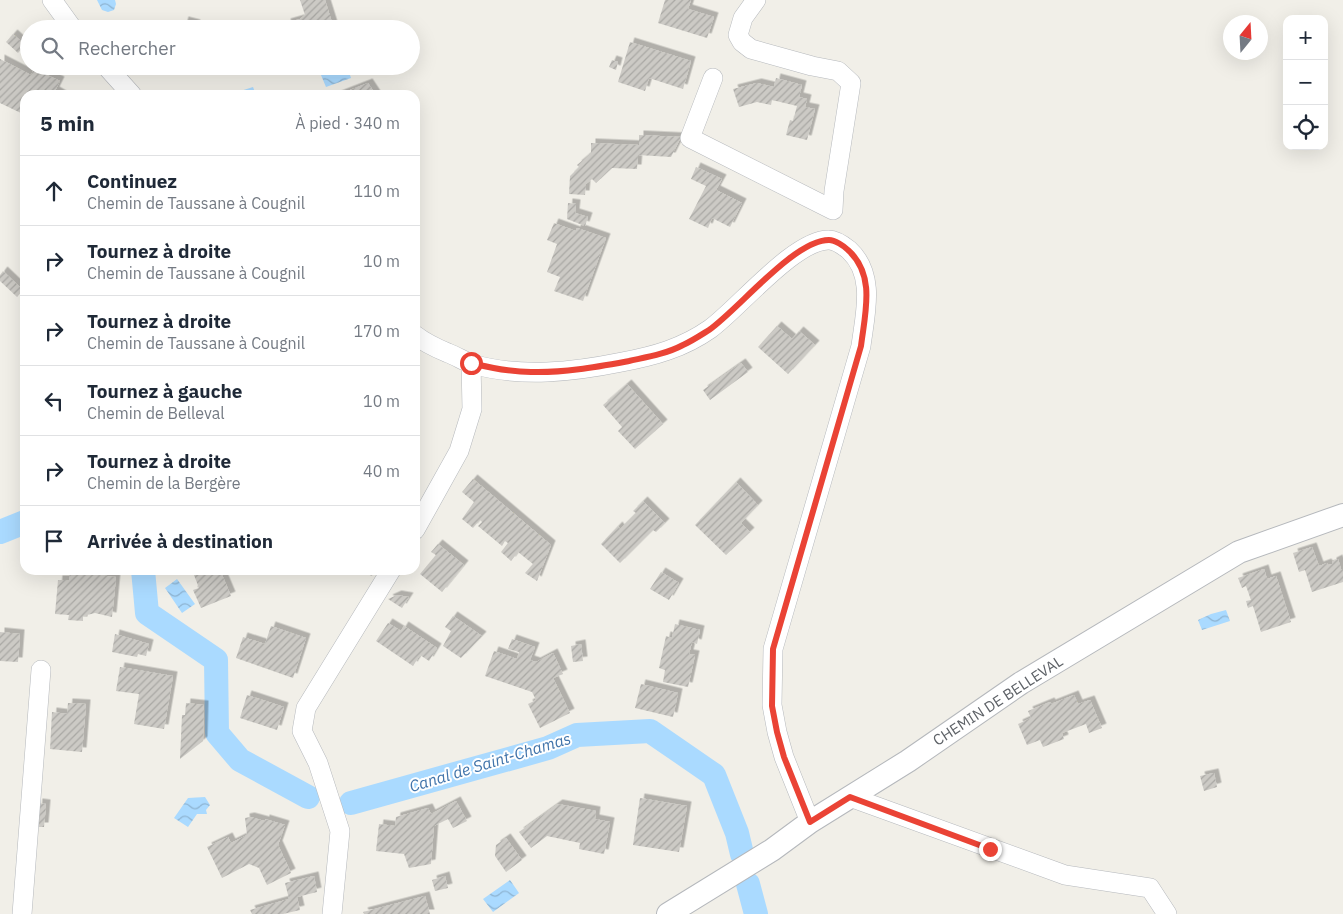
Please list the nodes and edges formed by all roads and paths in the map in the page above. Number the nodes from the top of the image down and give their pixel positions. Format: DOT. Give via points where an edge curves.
graph roads {
  1 [pos="52,0"];
  2 [pos="756,0"];
  3 [pos="66,20"];
  4 [pos="114,75"];
  5 [pos="713,78"];
  6 [pos="128,90"];
  7 [pos="420,338"];
  8 [pos="471,363"];
  9 [pos="1343,515"];
  10 [pos="420,521"];
  11 [pos="388,575"];
  12 [pos="41,670"];
  13 [pos="850,797"];
  14 [pos="810,822"];
  15 [pos="22,914"];
  16 [pos="332,914"];
  17 [pos="668,914"];
  18 [pos="1167,914"];
  1 -- 3 [label="street"];
  2 -- 5 [label="street" via="743,18 738,35 742,42 751,49 838,72 851,83 834,191 834,210 690,138"];
  4 -- 6 [label="street"];
  7 -- 8 [label="street"];
  8 -- 10 [label="street" via="472,409 459,451"];
  8 -- 14 [label="street" via="500,370 531,372 596,368 655,356 710,329 797,252 814,243 830,240 844,246 857,258 865,275 868,296 861,346 773,649 772,706 777,732"];
  9 -- 13 [label="street, CHEMIN DE BELLEVAL" via="1239,552 1021,683"];
  11 -- 16 [label="street" via="306,708 302,731 318,763 340,831"];
  12 -- 15 [label="street"];
  13 -- 14 [label="street, CHEMIN DE BELLEVAL"];
  13 -- 18 [label="street" via="1065,875 1150,888"];
  14 -- 17 [label="street, CHEMIN DE BELLEVAL" via="772,850"];
}
